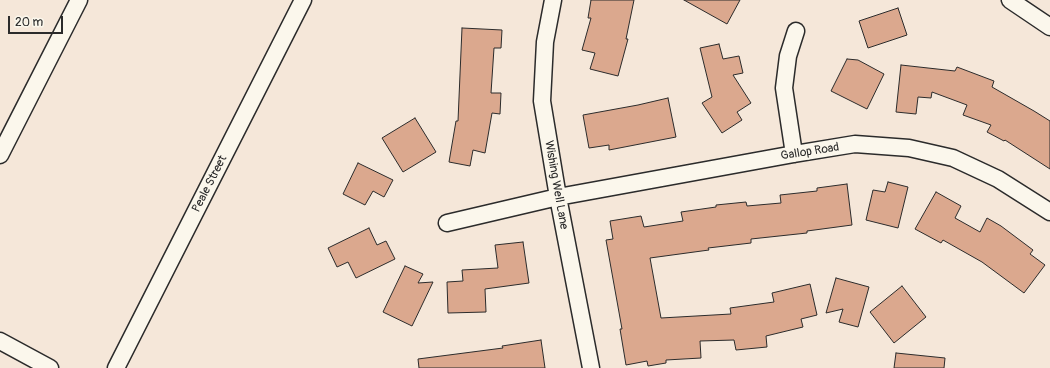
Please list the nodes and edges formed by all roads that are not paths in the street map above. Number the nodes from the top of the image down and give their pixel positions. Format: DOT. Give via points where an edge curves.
graph roads {
  1 [pos="79,0"];
  2 [pos="303,0"];
  3 [pos="553,0"];
  4 [pos="1010,0"];
  5 [pos="1050,27"];
  6 [pos="796,31"];
  7 [pos="794,154"];
  8 [pos="0,155"];
  9 [pos="558,197"];
  10 [pos="1050,212"];
  11 [pos="447,223"];
  12 [pos="0,341"];
  13 [pos="50,368"];
  14 [pos="116,368"];
  15 [pos="591,368"];
  1 -- 8 [label="street"];
  2 -- 14 [label="street, Peale Street"];
  3 -- 9 [label="street, Wishing Well Lane" via="545,42 542,101"];
  4 -- 5 [label="street"];
  6 -- 7 [label="street" via="788,56 784,88"];
  7 -- 9 [label="street, Gallop Road"];
  7 -- 10 [label="street, Gallop Road" via="855,144 909,148 953,158 998,180"];
  9 -- 11 [label="street, Gallop Road"];
  9 -- 15 [label="street, Wishing Well Lane"];
  12 -- 13 [label="street"];
}
